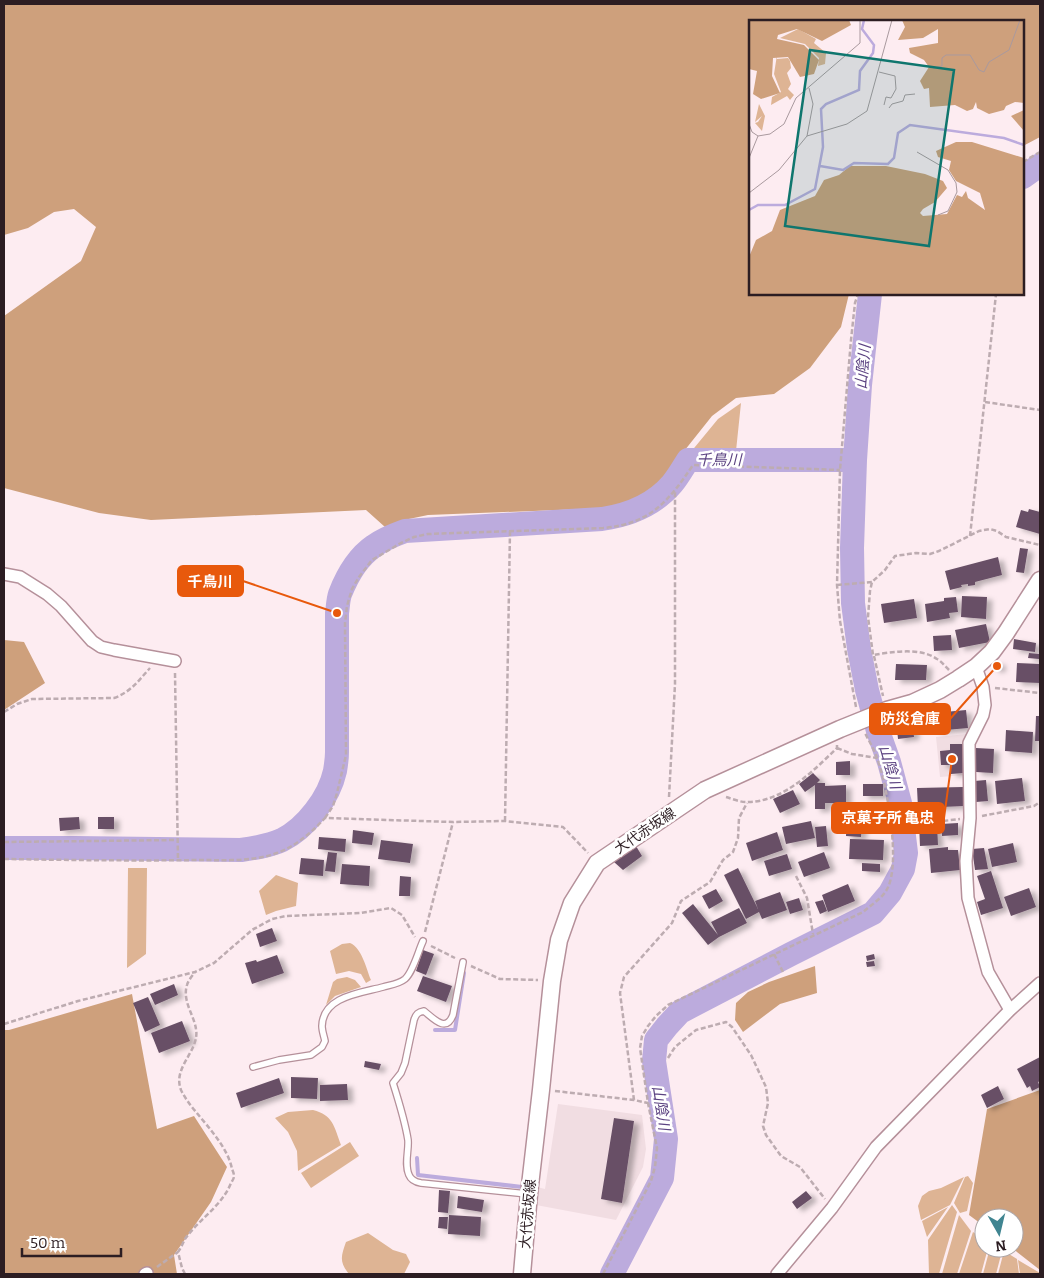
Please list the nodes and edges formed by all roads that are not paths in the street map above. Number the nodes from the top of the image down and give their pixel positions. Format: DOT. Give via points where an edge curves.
graph roads {
  1 [pos="4,574"];
  2 [pos="1040,580"];
  3 [pos="175,661"];
  4 [pos="976,667"];
  5 [pos="423,941"];
  6 [pos="463,962"];
  7 [pos="1040,983"];
  8 [pos="1010,1010"];
  9 [pos="253,1067"];
  10 [pos="529,1194"];
  11 [pos="522,1274"];
  12 [pos="777,1274"];
  1 -- 3 [label="street" via="20,577 47,594 100,646"];
  2 -- 4 [label="main road, 大代赤坂線" via="1006,633"];
  4 -- 8 [label="street" via="985,705 984,715 969,743 968,898 988,972"];
  4 -- 10 [label="main road, 大代赤坂線" via="912,703 840,729 705,790 597,863 572,903 559,940"];
  5 -- 9 [label="lane" via="405,979 343,998 329,1007 322,1027 325,1041 318,1050 311,1055"];
  6 -- 10 [label="lane" via="451,1021 442,1024 424,1011 416,1014 405,1063 393,1083 406,1129 409,1176 421,1183"];
  7 -- 8 [label="street"];
  8 -- 12 [label="street" via="876,1148"];
  10 -- 11 [label="main road, 大代赤坂線"];
}
